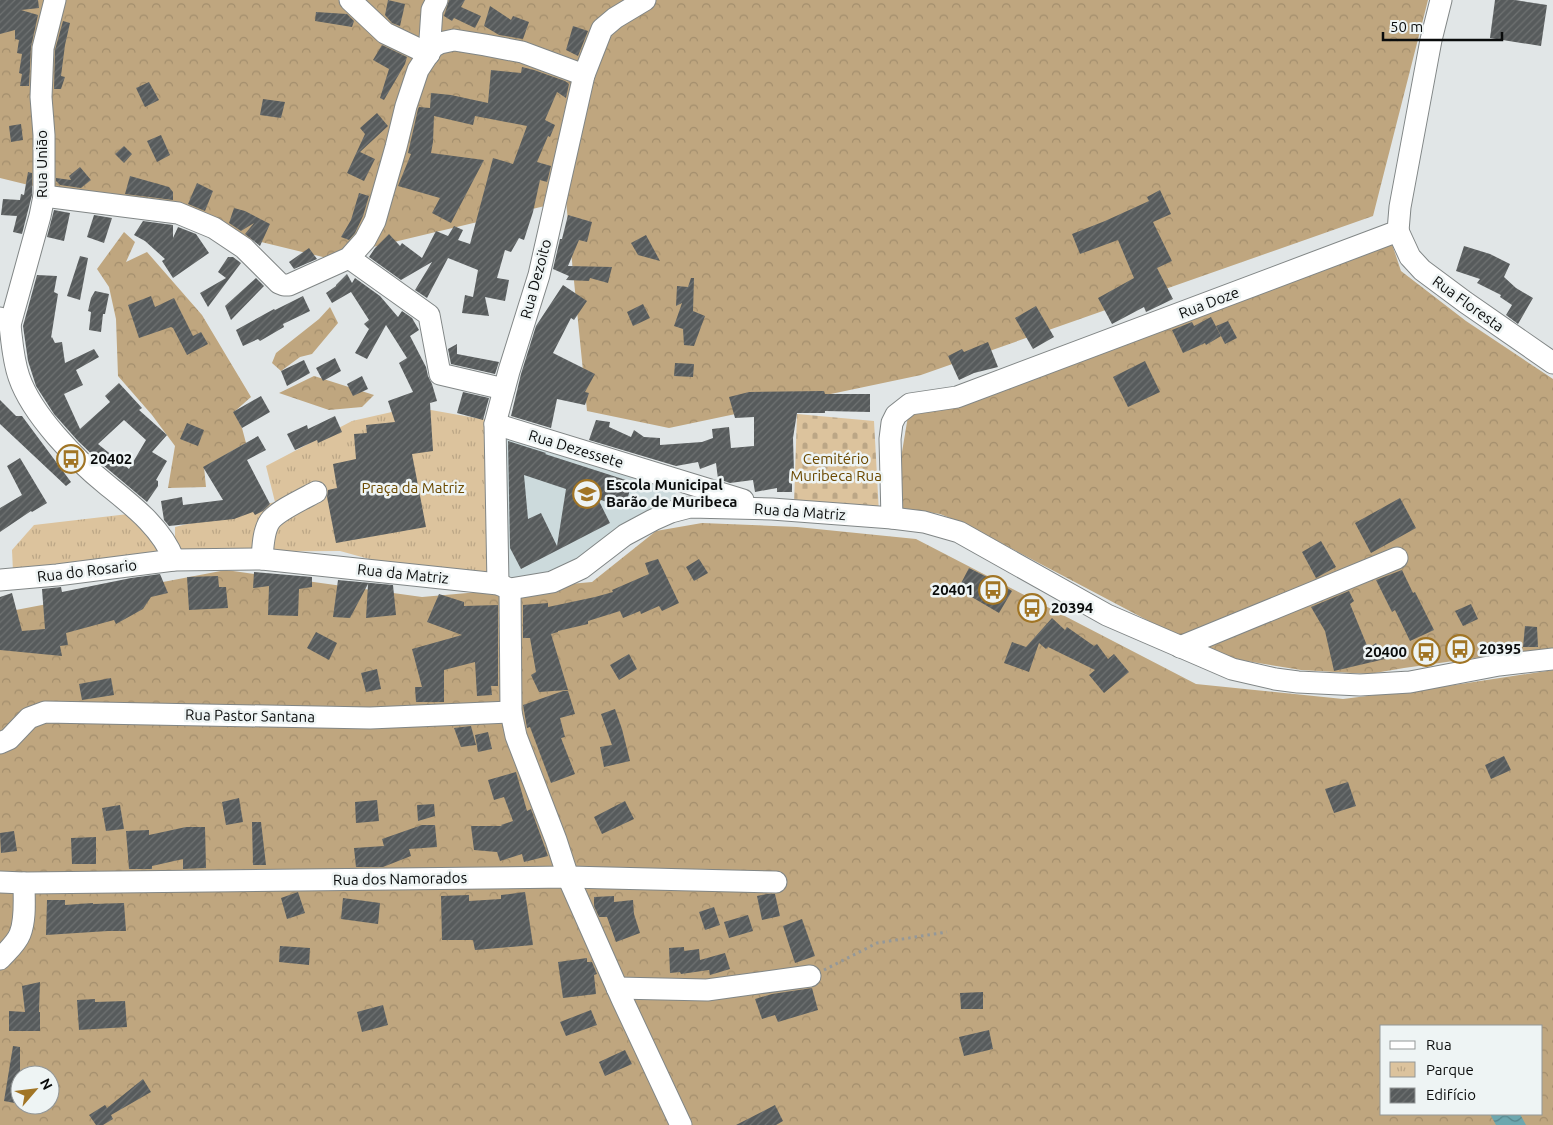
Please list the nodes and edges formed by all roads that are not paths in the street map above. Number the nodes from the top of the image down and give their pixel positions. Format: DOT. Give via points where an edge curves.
graph roads {
  1 [pos="55,0"];
  2 [pos="350,0"];
  3 [pos="437,0"];
  4 [pos="645,0"];
  5 [pos="1441,0"];
  6 [pos="429,54"];
  7 [pos="584,75"];
  8 [pos="44,196"];
  9 [pos="1398,231"];
  10 [pos="350,258"];
  11 [pos="5,321"];
  12 [pos="1553,363"];
  13 [pos="504,389"];
  14 [pos="495,424"];
  15 [pos="316,492"];
  16 [pos="772,509"];
  17 [pos="892,518"];
  18 [pos="1397,558"];
  19 [pos="262,559"];
  20 [pos="174,560"];
  21 [pos="0,580"];
  22 [pos="504,587"];
  23 [pos="1180,647"];
  24 [pos="1553,659"];
  25 [pos="511,712"];
  26 [pos="0,743"];
  27 [pos="568,878"];
  28 [pos="0,882"];
  29 [pos="776,882"];
  30 [pos="24,883"];
  31 [pos="0,959"];
  32 [pos="810,976"];
  33 [pos="617,988"];
  34 [pos="681,1125"];
  1 -- 8 [label="street, Rua União" via="43,48"];
  2 -- 6 [label="street" via="385,33"];
  3 -- 6 [label="street" via="432,10"];
  4 -- 7 [label="street, Rua Dezoito" via="602,29"];
  5 -- 9 [label="street" via="1403,187"];
  6 -- 7 [label="street" via="440,43 454,40 522,52"];
  6 -- 10 [label="street" via="418,70 406,106 375,221"];
  7 -- 13 [label="street, Rua Dezoito" via="539,274"];
  8 -- 10 [label="street" via="178,213 214,228 244,248 284,285"];
  8 -- 11 [label="street, Rua União"];
  9 -- 12 [label="street, Rua Floresta" via="1410,257 1422,270"];
  9 -- 17 [label="street, Rua Doze" via="958,397 910,404 896,415 892,423"];
  10 -- 13 [label="street" via="429,315 440,374"];
  11 -- 20 [label="street" via="19,379 32,403 60,441 142,514 159,534"];
  13 -- 14 [label="street, Rua Dezoito"];
  14 -- 16 [label="street, Rua Dezessete"];
  14 -- 22 [label="street, Rua Dezoito"];
  15 -- 19 [label="street" via="270,521 264,536"];
  16 -- 17 [label="street, Rua da Matriz"];
  16 -- 22 [label="street, Rua da Matriz" via="690,507 671,512 625,535 582,568 552,582"];
  17 -- 23 [label="street, Rua da Matriz" via="924,522 959,532 1107,615"];
  18 -- 23 [label="street"];
  19 -- 20 [label="street, Rua da Matriz"];
  19 -- 22 [label="street, Rua da Matriz"];
  20 -- 21 [label="street, Rua do Rosario"];
  22 -- 25 [label="street"];
  23 -- 24 [label="street, Rua da Matriz" via="1232,669 1298,682 1360,685 1410,682"];
  25 -- 26 [label="street, Rua Pastor Santana" via="370,718 45,712 29,718"];
  25 -- 27 [label="street" via="516,736"];
  27 -- 29 [label="street, Rua dos Namorados"];
  27 -- 30 [label="street, Rua dos Namorados"];
  27 -- 33 [label="street"];
  28 -- 30 [label="street, Rua dos Namorados"];
  30 -- 31 [label="street" via="20,934"];
  32 -- 33 [label="street" via="707,990"];
  33 -- 34 [label="street"];
}
